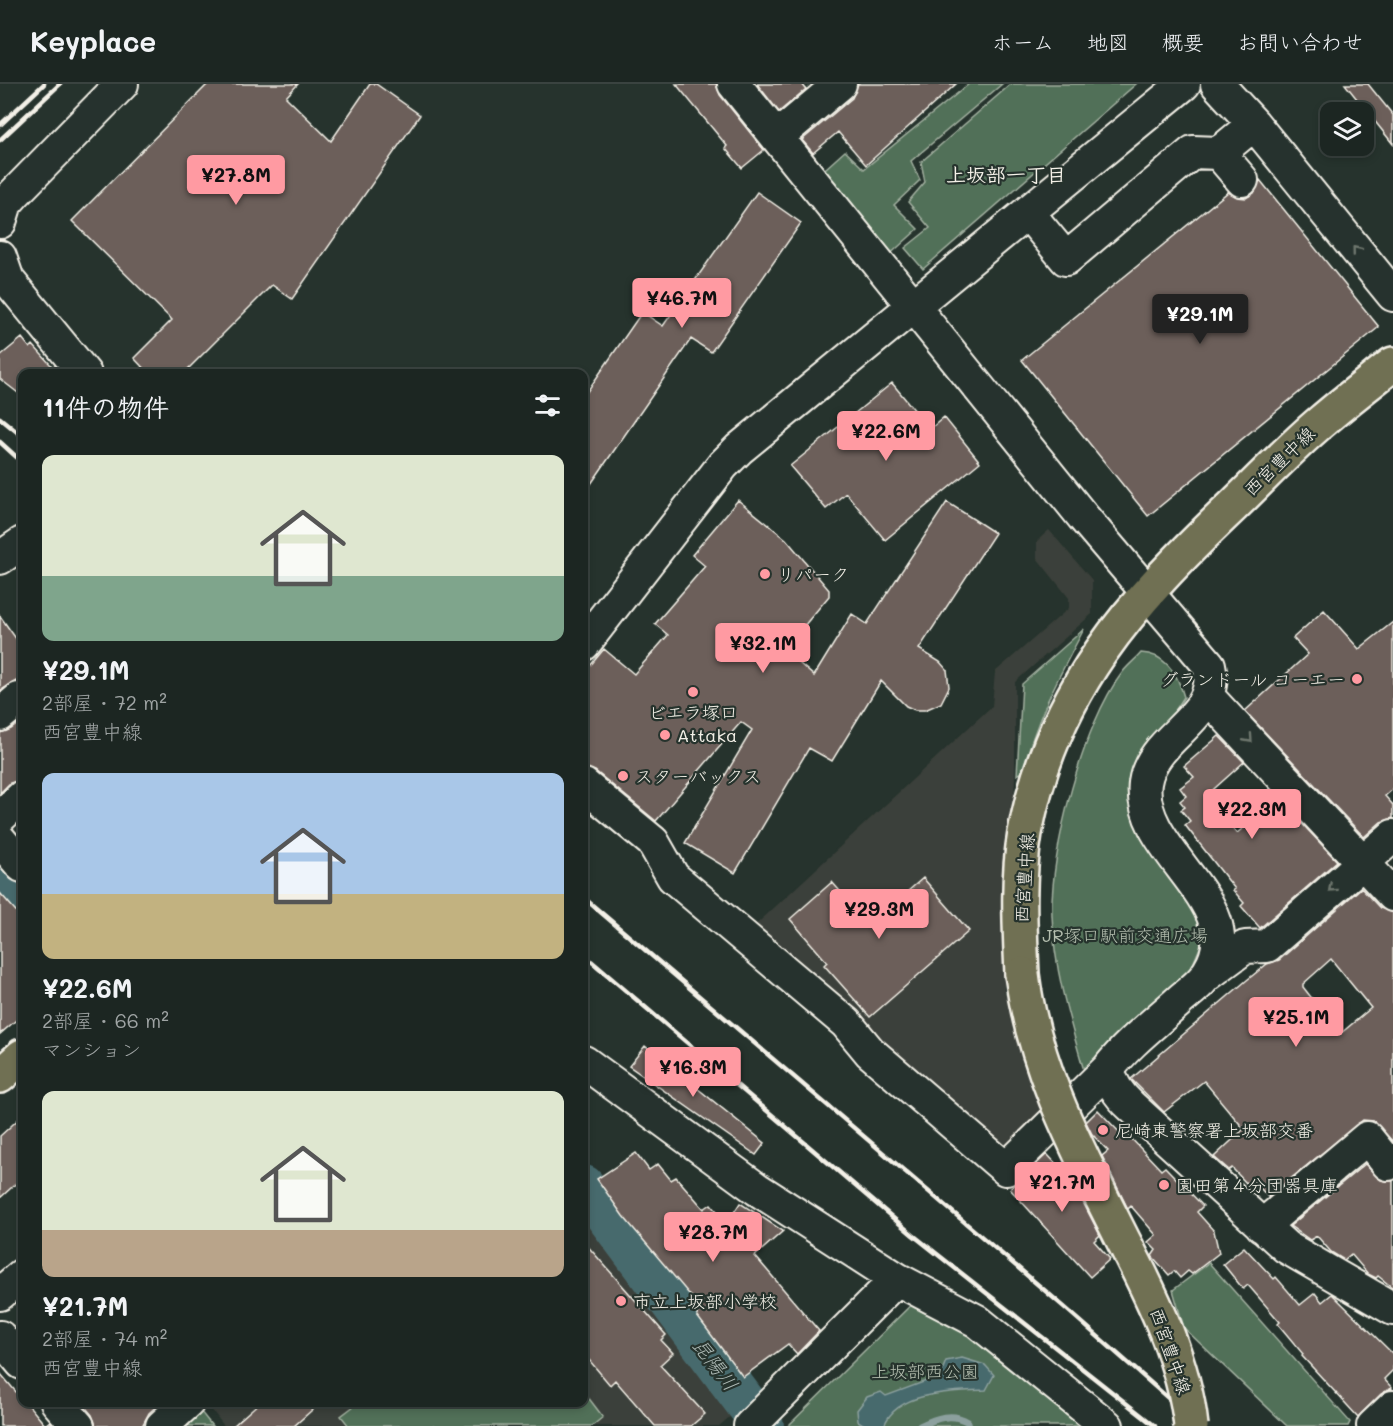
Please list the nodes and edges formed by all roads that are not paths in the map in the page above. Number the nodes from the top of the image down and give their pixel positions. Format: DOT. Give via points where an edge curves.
graph roads {
  1 [pos="122,84"];
  2 [pos="734,84"];
  3 [pos="840,84"];
  4 [pos="1184,84"];
  5 [pos="1217,84"];
  6 [pos="1254,124"];
  7 [pos="777,137"];
  8 [pos="1219,153"];
  9 [pos="1242,180"];
  10 [pos="1028,213"];
  11 [pos="0,222"];
  12 [pos="0,257"];
  13 [pos="1393,295"];
  14 [pos="912,307"];
  15 [pos="1393,364"];
  16 [pos="81,369"];
  17 [pos="18,546"];
  18 [pos="0,558"];
  19 [pos="1148,591"];
  20 [pos="590,632"];
  21 [pos="1208,697"];
  22 [pos="18,700"];
  23 [pos="0,715"];
  24 [pos="588,788"];
  25 [pos="18,801"];
  26 [pos="0,817"];
  27 [pos="1393,836"];
  28 [pos="0,840"];
  29 [pos="18,861"];
  30 [pos="1361,862"];
  31 [pos="1393,895"];
  32 [pos="1204,978"];
  33 [pos="18,1060"];
  34 [pos="588,1065"];
  35 [pos="1108,1069"];
  36 [pos="0,1076"];
  37 [pos="1393,1160"];
  38 [pos="1262,1226"];
  39 [pos="18,1278"];
  40 [pos="897,1279"];
  41 [pos="0,1294"];
  42 [pos="1393,1309"];
  43 [pos="0,1337"];
  44 [pos="18,1358"];
  45 [pos="61,1407"];
  46 [pos="183,1407"];
  47 [pos="1393,1407"];
  48 [pos="758,1418"];
  49 [pos="78,1426"];
  50 [pos="162,1426"];
  51 [pos="1107,1426"];
  52 [pos="1191,1426"];
  53 [pos="1373,1426"];
  1 -- 11 [label="street" via="6,203"];
  2 -- 7 [label="street"];
  3 -- 7 [label="street"];
  4 -- 10 [label="street"];
  5 -- 6 [label="street"];
  6 -- 8 [label="street"];
  13 -- 6 [label="street, one-way"];
  7 -- 14 [label="street"];
  8 -- 9 [label="street"];
  8 -- 10 [label="street" via="1194,152 1066,259"];
  10 -- 14 [label="street"];
  12 -- 16 [label="street" via="8,280"];
  14 -- 19 [label="street"];
  14 -- 20 [label="street" via="731,457"];
  15 -- 19 [label="main road, 西宮豊中線" via="1321,421"];
  17 -- 18 [label="street"];
  19 -- 21 [label="street" via="1209,665 1212,677"];
  19 -- 52 [label="main road, 西宮豊中線, bridge" via="1114,630 1080,682 1046,760 1025,834 1019,910 1022,974 1044,1070 1158,1313 1188,1397"];
  21 -- 30 [label="street, one-way"];
  21 -- 32 [label="street" via="1192,719 1162,747 1150,765 1145,791 1151,819 1211,909 1218,931 1215,959"];
  22 -- 23 [label="street"];
  24 -- 35 [label="street" via="653,842 674,877 846,1023 870,1052 1005,1169"];
  25 -- 26 [label="street"];
  27 -- 30 [label="street"];
  28 -- 29 [label="street"];
  30 -- 31 [label="street"];
  30 -- 32 [label="street, one-way" via="1267,946 1245,947"];
  32 -- 35 [label="street"];
  33 -- 36 [label="main road"];
  34 -- 40 [label="street" via="757,1189"];
  35 -- 38 [label="street" via="1119,1095"];
  37 -- 38 [label="street" via="1388,1164 1366,1138"];
  38 -- 42 [label="street" via="1304,1260"];
  39 -- 41 [label="street"];
  40 -- 48 [label="street"];
  40 -- 51 [label="street" via="977,1321"];
  43 -- 44 [label="street"];
  45 -- 49 [label="street"];
  46 -- 50 [label="street"];
  47 -- 53 [label="street"];
}
